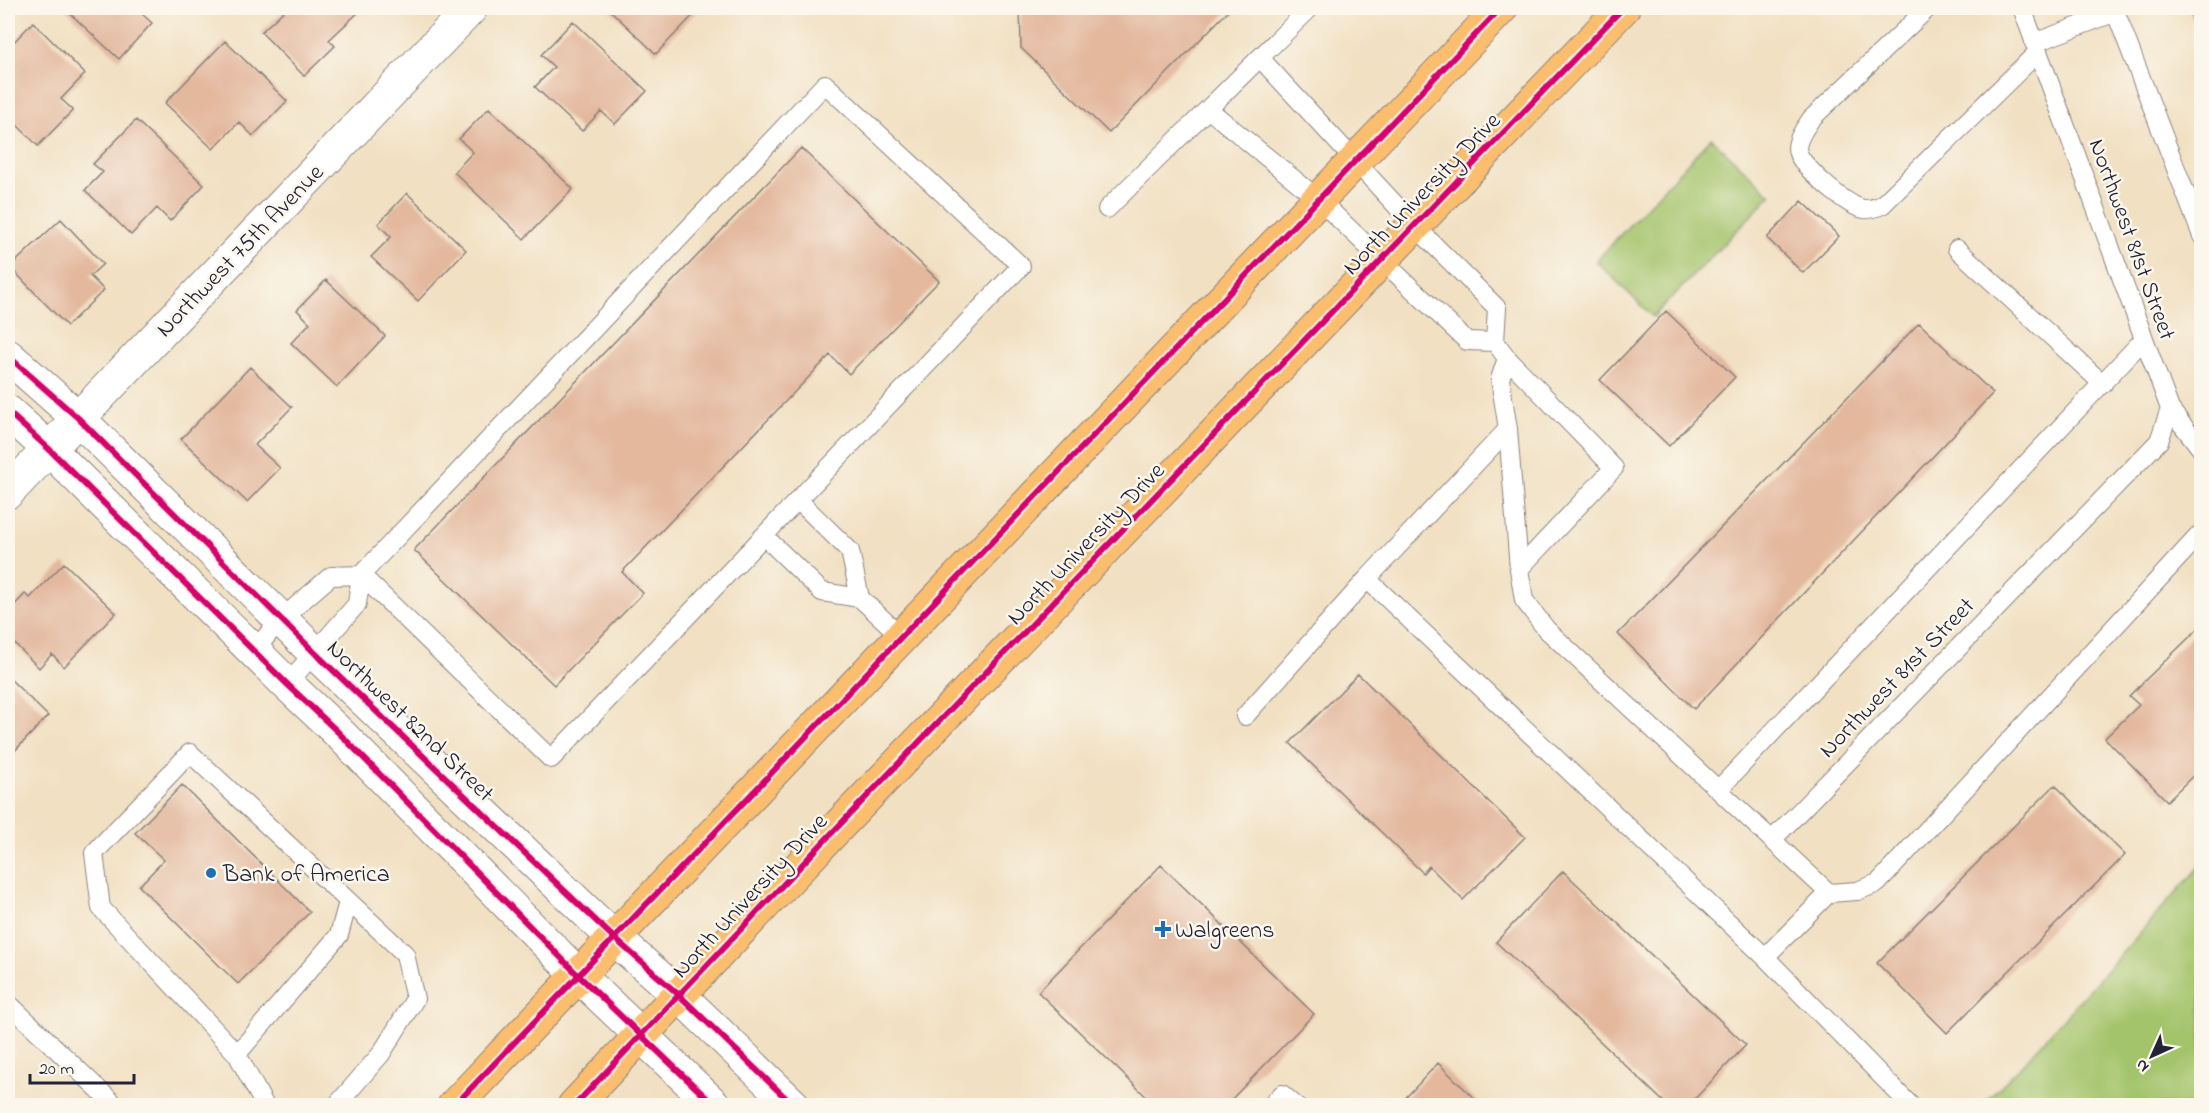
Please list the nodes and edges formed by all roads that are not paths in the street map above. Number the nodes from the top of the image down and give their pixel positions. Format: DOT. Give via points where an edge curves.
graph roads {
  1 [pos="471,8"];
  2 [pos="1310,8"];
  3 [pos="1501,8"];
  4 [pos="1623,8"];
  5 [pos="1928,8"];
  6 [pos="2022,8"];
  7 [pos="2115,10"];
  8 [pos="2036,47"];
  9 [pos="1260,58"];
  10 [pos="1208,109"];
  11 [pos="1355,161"];
  12 [pos="1318,199"];
  13 [pos="1107,209"];
  14 [pos="1415,226"];
  15 [pos="2202,236"];
  16 [pos="1957,249"];
  17 [pos="1383,259"];
  18 [pos="2144,339"];
  19 [pos="1495,342"];
  20 [pos="8,356"];
  21 [pos="1507,358"];
  22 [pos="2103,384"];
  23 [pos="2170,409"];
  24 [pos="8,412"];
  25 [pos="78,418"];
  26 [pos="1508,429"];
  27 [pos="49,448"];
  28 [pos="2202,450"];
  29 [pos="8,492"];
  30 [pos="799,501"];
  31 [pos="2202,531"];
  32 [pos="765,537"];
  33 [pos="1519,569"];
  34 [pos="361,575"];
  35 [pos="1367,579"];
  36 [pos="860,598"];
  37 [pos="280,620"];
  38 [pos="901,636"];
  39 [pos="254,651"];
  40 [pos="315,653"];
  41 [pos="287,684"];
  42 [pos="1245,716"];
  43 [pos="1718,790"];
  44 [pos="1772,840"];
  45 [pos="1829,893"];
  46 [pos="348,902"];
  47 [pos="612,937"];
  48 [pos="1765,957"];
  49 [pos="578,974"];
  50 [pos="679,995"];
  51 [pos="8,1003"];
  52 [pos="641,1036"];
  53 [pos="237,1054"];
  54 [pos="1910,1105"];
  55 [pos="116,1106"];
  56 [pos="265,1106"];
  57 [pos="336,1106"];
  58 [pos="454,1106"];
  59 [pos="574,1106"];
  60 [pos="715,1106"];
  61 [pos="794,1106"];
  62 [pos="1271,1106"];
  63 [pos="1296,1106"];
  1 -- 25 [label="street, Northwest 75th Avenue"];
  2 -- 9 [label="lane"];
  3 -- 11 [label="main road"];
  4 -- 14 [label="main road, North University Drive"];
  5 -- 8 [label="lane" via="1811,120 1799,140 1797,152 1807,167 1862,209 1882,205"];
  6 -- 8 [label="lane, Northwest 81st Street"];
  7 -- 8 [label="lane"];
  7 -- 15 [label="lane"];
  8 -- 18 [label="lane, Northwest 81st Street"];
  9 -- 10 [label="lane"];
  9 -- 11 [label="lane"];
  10 -- 12 [label="lane"];
  10 -- 13 [label="lane"];
  11 -- 12 [label="main road"];
  11 -- 14 [label="lane"];
  12 -- 17 [label="lane"];
  12 -- 38 [label="main road"];
  14 -- 17 [label="main road, North University Drive"];
  14 -- 19 [label="lane" via="1497,308"];
  16 -- 22 [label="lane"];
  17 -- 19 [label="lane" via="1467,341"];
  17 -- 50 [label="main road, North University Drive"];
  18 -- 22 [label="lane"];
  18 -- 23 [label="lane, Northwest 81st Street"];
  19 -- 21 [label="lane"];
  20 -- 25 [label="street, Northwest 82nd Street"];
  21 -- 26 [label="lane" via="1500,379"];
  21 -- 33 [label="lane" via="1614,468"];
  22 -- 43 [label="lane"];
  23 -- 28 [label="lane"];
  23 -- 44 [label="lane, Northwest 81st Street" via="2159,441"];
  24 -- 27 [label="street"];
  25 -- 27 [label="street, Northwest 75th Avenue"];
  25 -- 37 [label="street, Northwest 82nd Street"];
  26 -- 33 [label="lane"];
  26 -- 35 [label="lane"];
  27 -- 29 [label="street, Northwest 75th Avenue"];
  27 -- 39 [label="street"];
  30 -- 32 [label="lane"];
  30 -- 34 [label="lane" via="1021,266 825,84"];
  30 -- 36 [label="lane" via="850,551"];
  31 -- 45 [label="lane" via="1878,883 1857,891"];
  32 -- 34 [label="lane" via="551,759"];
  32 -- 36 [label="lane" via="822,592"];
  33 -- 43 [label="lane" via="1524,600 1546,629"];
  34 -- 37 [label="lane" via="331,576"];
  34 -- 40 [label="lane" via="357,604"];
  35 -- 42 [label="lane"];
  35 -- 48 [label="lane"];
  36 -- 38 [label="lane"];
  37 -- 39 [label="lane"];
  37 -- 40 [label="street, Northwest 82nd Street"];
  38 -- 47 [label="main road"];
  39 -- 41 [label="street"];
  40 -- 41 [label="lane"];
  40 -- 47 [label="street, Northwest 82nd Street"];
  41 -- 49 [label="street"];
  43 -- 44 [label="lane"];
  44 -- 45 [label="lane"];
  45 -- 48 [label="lane"];
  46 -- 53 [label="lane" via="339,936"];
  46 -- 53 [label="lane" via="189,753 94,853 101,908"];
  46 -- 57 [label="lane" via="405,954 415,999 381,1054"];
  47 -- 49 [label="main road"];
  47 -- 50 [label="street, Northwest 82nd Street"];
  48 -- 54 [label="lane"];
  49 -- 52 [label="street"];
  49 -- 58 [label="main road"];
  50 -- 52 [label="main road, North University Drive"];
  50 -- 61 [label="street, Northwest 82nd Street"];
  51 -- 55 [label="lane"];
  52 -- 59 [label="main road, North University Drive"];
  52 -- 60 [label="street"];
  53 -- 56 [label="lane"];
  62 -- 63 [label="lane" via="1282,1094"];
}
